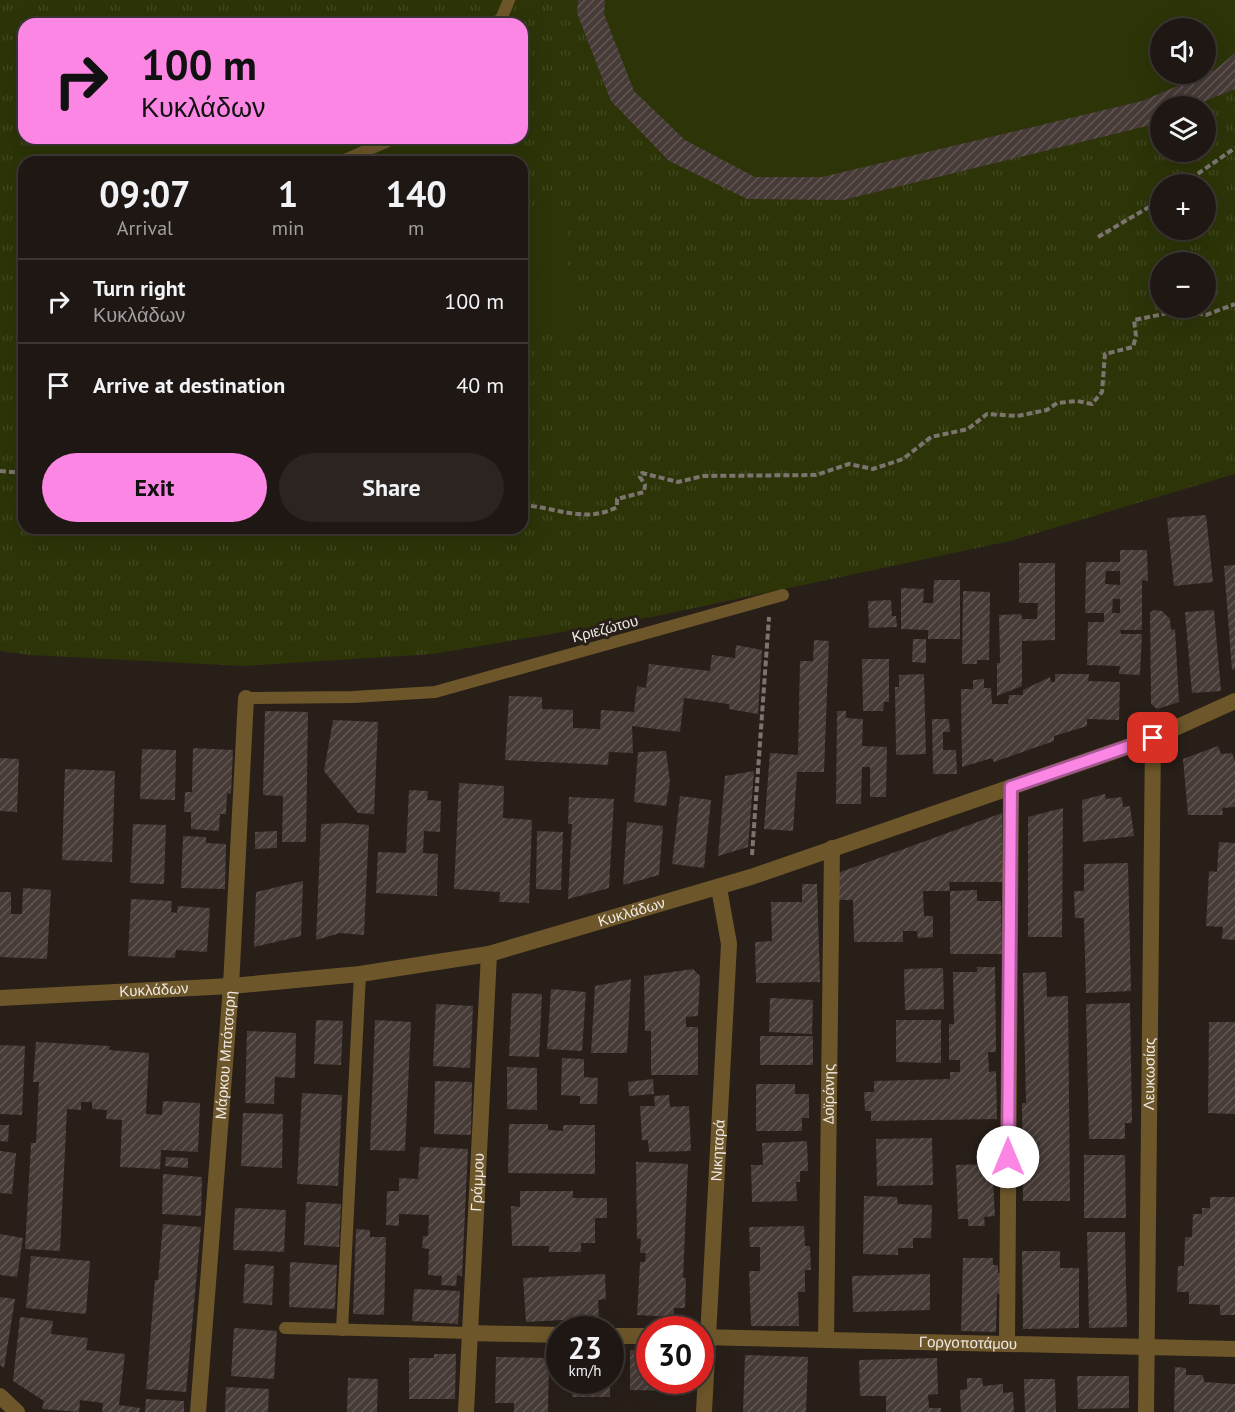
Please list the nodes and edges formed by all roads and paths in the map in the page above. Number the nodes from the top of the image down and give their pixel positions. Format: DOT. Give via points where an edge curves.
graph roads {
  1 [pos="508,0"];
  2 [pos="501,18"];
  3 [pos="381,144"];
  4 [pos="1235,148"];
  5 [pos="354,156"];
  6 [pos="1197,174"];
  7 [pos="1150,206"];
  8 [pos="1098,237"];
  9 [pos="1235,304"];
  10 [pos="0,471"];
  11 [pos="18,472"];
  12 [pos="528,505"];
  13 [pos="783,596"];
  14 [pos="768,633"];
  15 [pos="246,698"];
  16 [pos="1235,701"];
  17 [pos="1153,738"];
  18 [pos="1011,787"];
  19 [pos="832,848"];
  20 [pos="752,858"];
  21 [pos="719,888"];
  22 [pos="489,954"];
  23 [pos="360,974"];
  24 [pos="231,986"];
  25 [pos="0,998"];
  26 [pos="705,1316"];
  27 [pos="285,1328"];
  28 [pos="342,1330"];
  29 [pos="470,1333"];
  30 [pos="546,1335"];
  31 [pos="714,1337"];
  32 [pos="826,1340"];
  33 [pos="1007,1342"];
  34 [pos="1146,1346"];
  35 [pos="1235,1349"];
  36 [pos="704,1394"];
  37 [pos="0,1396"];
  38 [pos="17,1412"];
  39 [pos="198,1412"];
  40 [pos="466,1412"];
  41 [pos="704,1412"];
  42 [pos="1146,1412"];
  1 -- 2 [label="lane"];
  3 -- 5 [label="lane"];
  4 -- 6 [label="path"];
  7 -- 8 [label="path"];
  9 -- 12 [label="path" via="1206,315 1183,310 1134,320 1133,347 1105,354 1102,392 1092,404 1057,403 1047,410 1017,416 987,414 968,429 931,436 903,459 882,466 861,468 849,464 816,475 703,476 678,482 642,473 644,492 617,499 617,507 597,515 575,515"];
  10 -- 11 [label="path"];
  13 -- 15 [label="lane, Κριεζώτου" via="435,692"];
  14 -- 20 [label="path"];
  15 -- 24 [label="street, Μάρκου Μπότσαρη"];
  16 -- 17 [label="street, Κυκλάδων"];
  17 -- 18 [label="street, Κυκλάδων"];
  17 -- 34 [label="street, Λευκωσίας"];
  18 -- 19 [label="street, Κυκλάδων"];
  18 -- 33 [label="street"];
  19 -- 21 [label="street, Κυκλάδων"];
  19 -- 32 [label="street, Δοϊράνης"];
  21 -- 22 [label="street, Κυκλάδων"];
  21 -- 26 [label="street, Νικηταρά" via="729,944"];
  22 -- 23 [label="street, Κυκλάδων"];
  22 -- 29 [label="street, Γράμμου"];
  23 -- 24 [label="street, Κυκλάδων"];
  23 -- 28 [label="lane"];
  24 -- 25 [label="street, Κυκλάδων"];
  24 -- 39 [label="street, Μάρκου Μπότσαρη"];
  27 -- 28 [label="lane"];
  28 -- 29 [label="lane"];
  29 -- 30 [label="street"];
  29 -- 40 [label="street, Γράμμου"];
  31 -- 32 [label="street, Γοργοποτάμου"];
  32 -- 33 [label="street, Γοργοποτάμου"];
  33 -- 34 [label="street, Γοργοποτάμου"];
  34 -- 35 [label="street, Γοργοποτάμου"];
  34 -- 42 [label="street, Λευκωσίας"];
  36 -- 41 [label="street, Νικηταρά"];
  37 -- 38 [label="street"];
}
